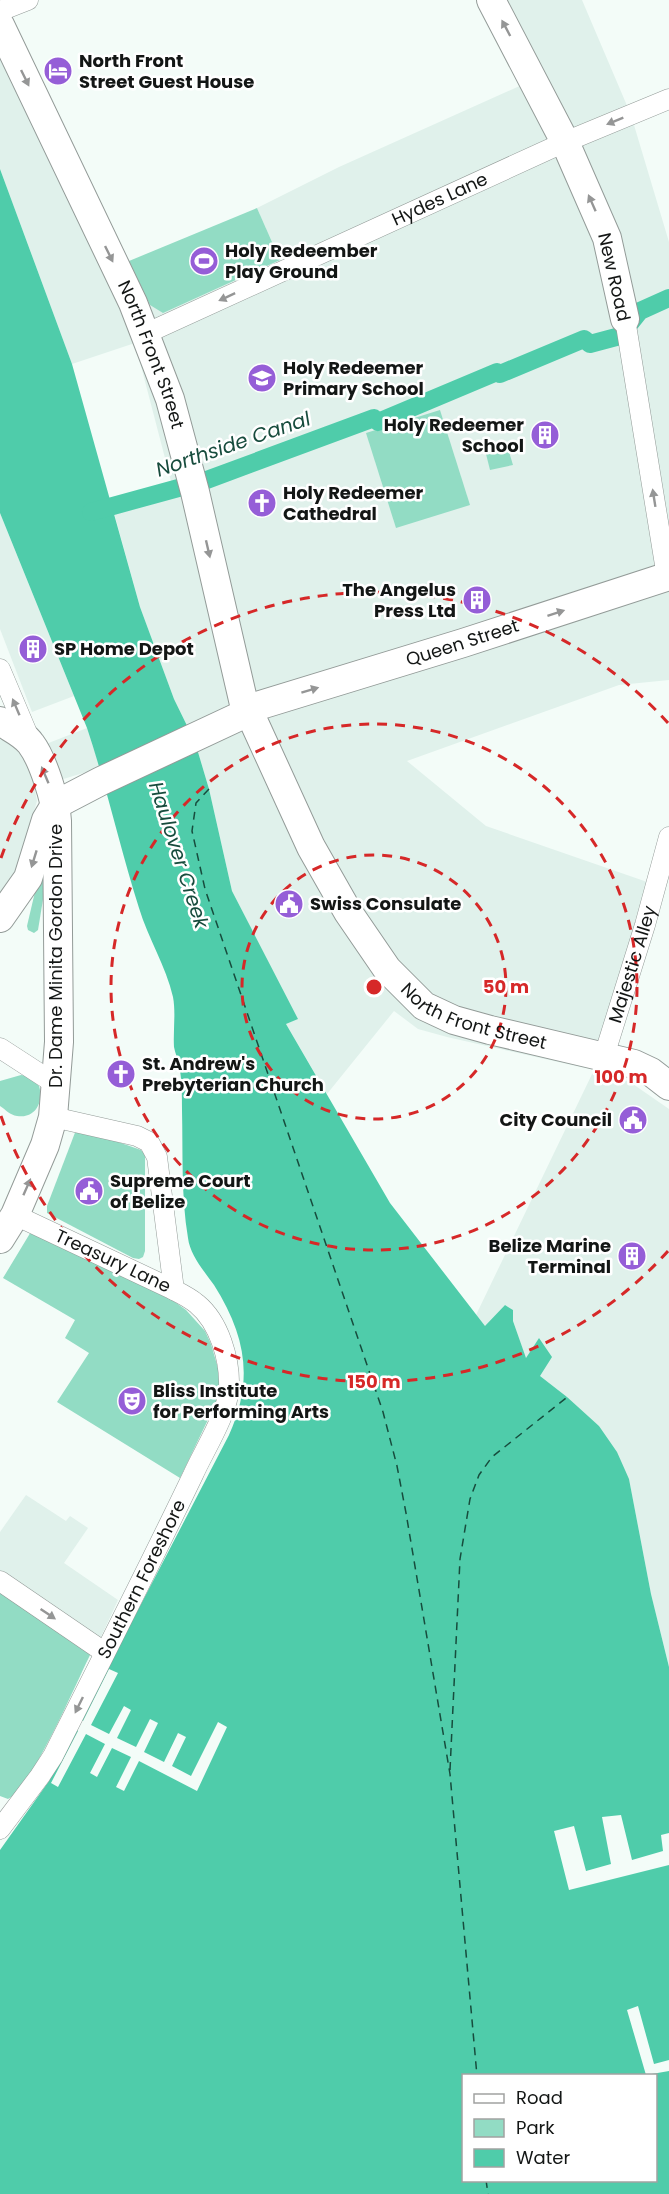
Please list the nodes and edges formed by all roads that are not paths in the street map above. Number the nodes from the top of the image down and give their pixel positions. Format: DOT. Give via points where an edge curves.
graph roads {
  1 [pos="28,0"];
  2 [pos="491,0"];
  3 [pos="0,11"];
  4 [pos="0,25"];
  5 [pos="669,99"];
  6 [pos="565,142"];
  7 [pos="627,331"];
  8 [pos="145,334"];
  9 [pos="668,576"];
  10 [pos="0,669"];
  11 [pos="247,711"];
  12 [pos="0,721"];
  13 [pos="32,745"];
  14 [pos="56,805"];
  15 [pos="669,837"];
  16 [pos="0,918"];
  17 [pos="0,1048"];
  18 [pos="604,1056"];
  19 [pos="57,1085"];
  20 [pos="669,1086"];
  21 [pos="53,1117"];
  22 [pos="15,1215"];
  23 [pos="0,1239"];
  24 [pos="174,1290"];
  25 [pos="207,1314"];
  26 [pos="0,1581"];
  27 [pos="104,1652"];
  28 [pos="0,1829"];
  1 -- 3 [label="street"];
  6 -- 2 [label="main road, New Road, one-way"];
  4 -- 8 [label="main road, North Front Street, one-way"];
  5 -- 6 [label="street, Hydes Lane, one-way"];
  7 -- 6 [label="main road, New Road, one-way" via="607,237"];
  6 -- 8 [label="street, Hydes Lane, one-way"];
  9 -- 7 [label="street, New Road, one-way"];
  8 -- 11 [label="main road, North Front Street, one-way" via="170,399"];
  11 -- 9 [label="main road, Queen Street, one-way"];
  13 -- 10 [label="street, one-way"];
  11 -- 14 [label="main road, Queen Street"];
  11 -- 18 [label="main road, North Front Street" via="311,847 343,903 387,969 424,1006 454,1020"];
  12 -- 13 [label="main road"];
  14 -- 13 [label="main road, Dr. Dame Minita Gordon Drive, one-way"];
  14 -- 16 [label="main road, one-way" via="46,820 28,878"];
  14 -- 19 [label="main road, Dr. Dame Minita Gordon Drive"];
  15 -- 18 [label="street, Majestic Alley"];
  17 -- 19 [label="street"];
  18 -- 20 [label="main road, North Front Street" via="634,1064"];
  19 -- 21 [label="main road, Dr. Dame Minita Gordon Drive"];
  22 -- 21 [label="main road, Dr. Dame Minita Gordon Drive, one-way"];
  21 -- 24 [label="street" via="138,1136 152,1146 157,1157"];
  22 -- 23 [label="main road, Dr. Dame Minita Gordon Drive"];
  22 -- 24 [label="street, Treasury Lane"];
  24 -- 25 [label="street, Treasury Lane"];
  25 -- 27 [label="street, Southern Foreshore" via="218,1333 227,1363 227,1400"];
  26 -- 27 [label="street, one-way"];
  27 -- 28 [label="street, Southern Foreshore, one-way" via="53,1756"];
}
